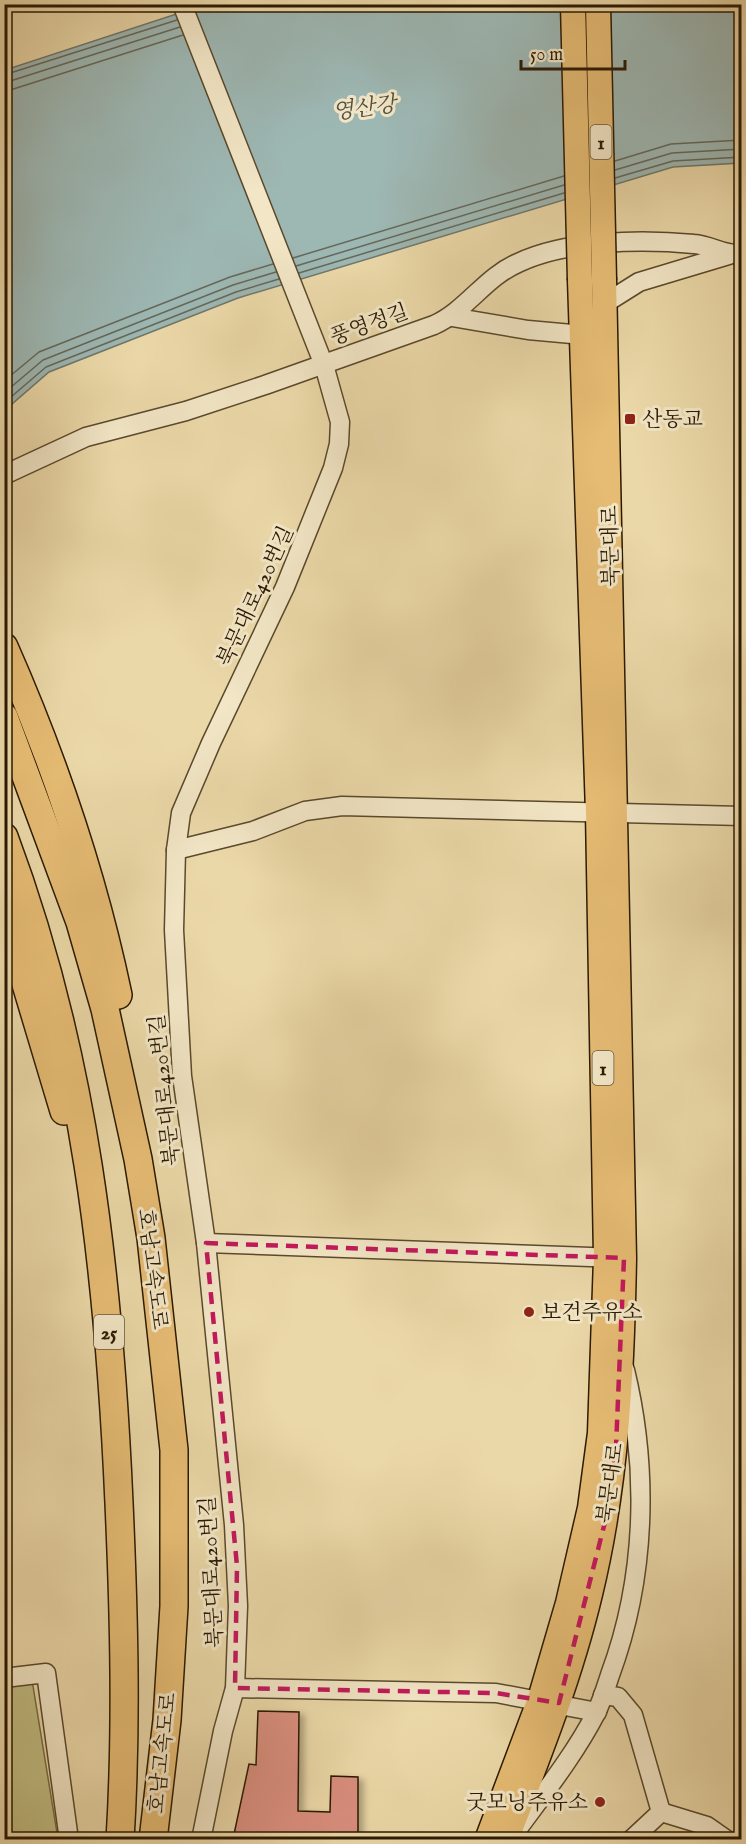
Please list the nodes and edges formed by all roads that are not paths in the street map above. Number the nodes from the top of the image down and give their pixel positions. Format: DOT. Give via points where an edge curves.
graph roads {
  1 [pos="182,4"];
  2 [pos="573,4"];
  3 [pos="598,4"];
  4 [pos="735,255"];
  5 [pos="604,304"];
  6 [pos="452,317"];
  7 [pos="583,335"];
  8 [pos="319,353"];
  9 [pos="4,475"];
  10 [pos="4,647"];
  11 [pos="4,717"];
  12 [pos="607,812"];
  13 [pos="741,816"];
  14 [pos="4,837"];
  15 [pos="176,850"];
  16 [pos="4,911"];
  17 [pos="206,1244"];
  18 [pos="615,1258"];
  19 [pos="622,1357"];
  20 [pos="174,1450"];
  21 [pos="4,1678"];
  22 [pos="235,1688"];
  23 [pos="603,1695"];
  24 [pos="549,1701"];
  25 [pos="597,1712"];
  26 [pos="661,1812"];
  27 [pos="69,1839"];
  28 [pos="107,1839"];
  29 [pos="120,1839"];
  30 [pos="153,1839"];
  31 [pos="201,1839"];
  32 [pos="487,1839"];
  33 [pos="508,1839"];
  34 [pos="632,1839"];
  35 [pos="728,1839"];
  1 -- 8 [label="street, 북문대로420번길"];
  2 -- 7 [label="main road, 북문대로 / 1, bridge"];
  3 -- 5 [label="main road, 북문대로 / 1, bridge"];
  4 -- 5 [label="street" via="639,282"];
  4 -- 6 [label="street, 풍영정길" via="708,245 679,243 553,250 516,263 493,278"];
  5 -- 12 [label="main road, 북문대로 / 1"];
  6 -- 7 [label="street"];
  6 -- 8 [label="street, 풍영정길"];
  7 -- 12 [label="main road, 북문대로 / 1"];
  8 -- 9 [label="street, 풍영정길" via="186,411 86,438"];
  8 -- 15 [label="street, 북문대로420번길" via="340,422 333,468 285,587 181,813"];
  10 -- 20 [label="highway" via="88,876 126,1029 166,1246 174,1336"];
  11 -- 20 [label="highway, 호남고속도로" via="80,922 116,1055 151,1238"];
  12 -- 13 [label="street"];
  12 -- 15 [label="street" via="390,805 321,808"];
  12 -- 18 [label="main road, 북문대로 / 1"];
  14 -- 29 [label="highway, 호남고속도로 / 25" via="62,1033 77,1094 98,1218 113,1376 122,1573"];
  15 -- 17 [label="street, 북문대로420번길" via="174,930 182,1076"];
  16 -- 28 [label="highway" via="69,1130 85,1218 102,1417 110,1726"];
  17 -- 18 [label="street"];
  17 -- 22 [label="street, 북문대로420번길" via="237,1566"];
  18 -- 19 [label="main road, 북문대로 / 1"];
  18 -- 24 [label="main road, 북문대로 / 1" via="590,1508"];
  19 -- 23 [label="street" via="641,1461 640,1540 620,1649"];
  19 -- 24 [label="main road, 북문대로 / 1" via="616,1447 590,1594"];
  20 -- 30 [label="highway, 호남고속도로" via="174,1606 167,1720"];
  21 -- 27 [label="street" via="46,1673"];
  22 -- 24 [label="street" via="496,1693"];
  22 -- 31 [label="street, 북문대로420번길"];
  23 -- 25 [label="street"];
  23 -- 26 [label="street" via="618,1697 633,1715"];
  24 -- 25 [label="street"];
  24 -- 32 [label="main road, 북문대로 / 1"];
  24 -- 33 [label="main road, 북문대로 / 1"];
  25 -- 33 [label="street"];
  26 -- 34 [label="street"];
  26 -- 35 [label="street" via="707,1826"];
}
